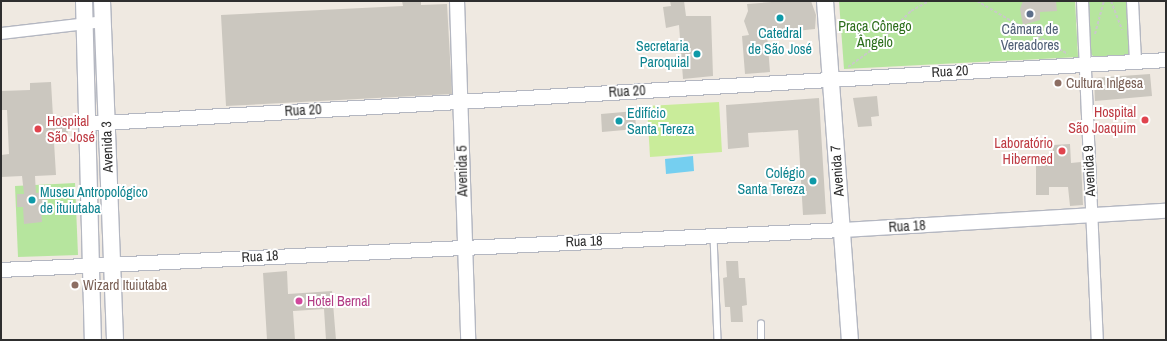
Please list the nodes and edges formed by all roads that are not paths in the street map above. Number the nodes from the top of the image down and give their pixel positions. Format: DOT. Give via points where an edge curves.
graph roads {
  1 [pos="84,1"];
  2 [pos="102,1"];
  3 [pos="457,1"];
  4 [pos="825,1"];
  5 [pos="1082,1"];
  6 [pos="1132,1"];
  7 [pos="103,21"];
  8 [pos="84,23"];
  9 [pos="1,33"];
  10 [pos="1166,60"];
  11 [pos="1135,61"];
  12 [pos="1085,63"];
  13 [pos="831,79"];
  14 [pos="460,101"];
  15 [pos="106,122"];
  16 [pos="87,124"];
  17 [pos="1166,211"];
  18 [pos="1091,215"];
  19 [pos="842,230"];
  20 [pos="714,236"];
  21 [pos="464,246"];
  22 [pos="112,263"];
  23 [pos="91,264"];
  24 [pos="1,270"];
  25 [pos="761,324"];
  26 [pos="93,340"];
  27 [pos="115,340"];
  28 [pos="468,340"];
  29 [pos="718,340"];
  30 [pos="761,340"];
  31 [pos="850,340"];
  32 [pos="1097,340"];
  1 -- 8 [label="main road, Avenida 3"];
  2 -- 7 [label="main road, Avenida 3"];
  3 -- 14 [label="street, Avenida 5"];
  4 -- 13 [label="main road, Avenida 7"];
  5 -- 12 [label="street, Avenida 9"];
  6 -- 11 [label="street"];
  7 -- 8 [label="street"];
  7 -- 15 [label="main road, Avenida 3"];
  8 -- 9 [label="street"];
  8 -- 16 [label="main road, Avenida 3"];
  10 -- 11 [label="street, Rua 20"];
  11 -- 12 [label="street, Rua 20"];
  12 -- 13 [label="street, Rua 20"];
  12 -- 18 [label="street, Avenida 9"];
  13 -- 14 [label="street, Rua 20"];
  13 -- 19 [label="main road, Avenida 7"];
  14 -- 15 [label="street, Rua 20"];
  14 -- 21 [label="street, Avenida 5"];
  15 -- 16 [label="street, Rua 20"];
  15 -- 22 [label="main road, Avenida 3"];
  16 -- 23 [label="main road, Avenida 3"];
  17 -- 18 [label="street, Rua 18"];
  18 -- 19 [label="street, Rua 18"];
  18 -- 32 [label="street, Avenida 9"];
  19 -- 20 [label="street, Rua 18"];
  19 -- 31 [label="main road, Avenida 7"];
  20 -- 21 [label="street, Rua 18"];
  20 -- 29 [label="lane"];
  21 -- 22 [label="street, Rua 18"];
  21 -- 28 [label="street, Avenida 5"];
  22 -- 23 [label="street, Rua 18"];
  22 -- 27 [label="main road, Avenida 3"];
  23 -- 24 [label="street, Rua 18"];
  23 -- 26 [label="main road, Avenida 3"];
  25 -- 30 [label="lane"];
}
